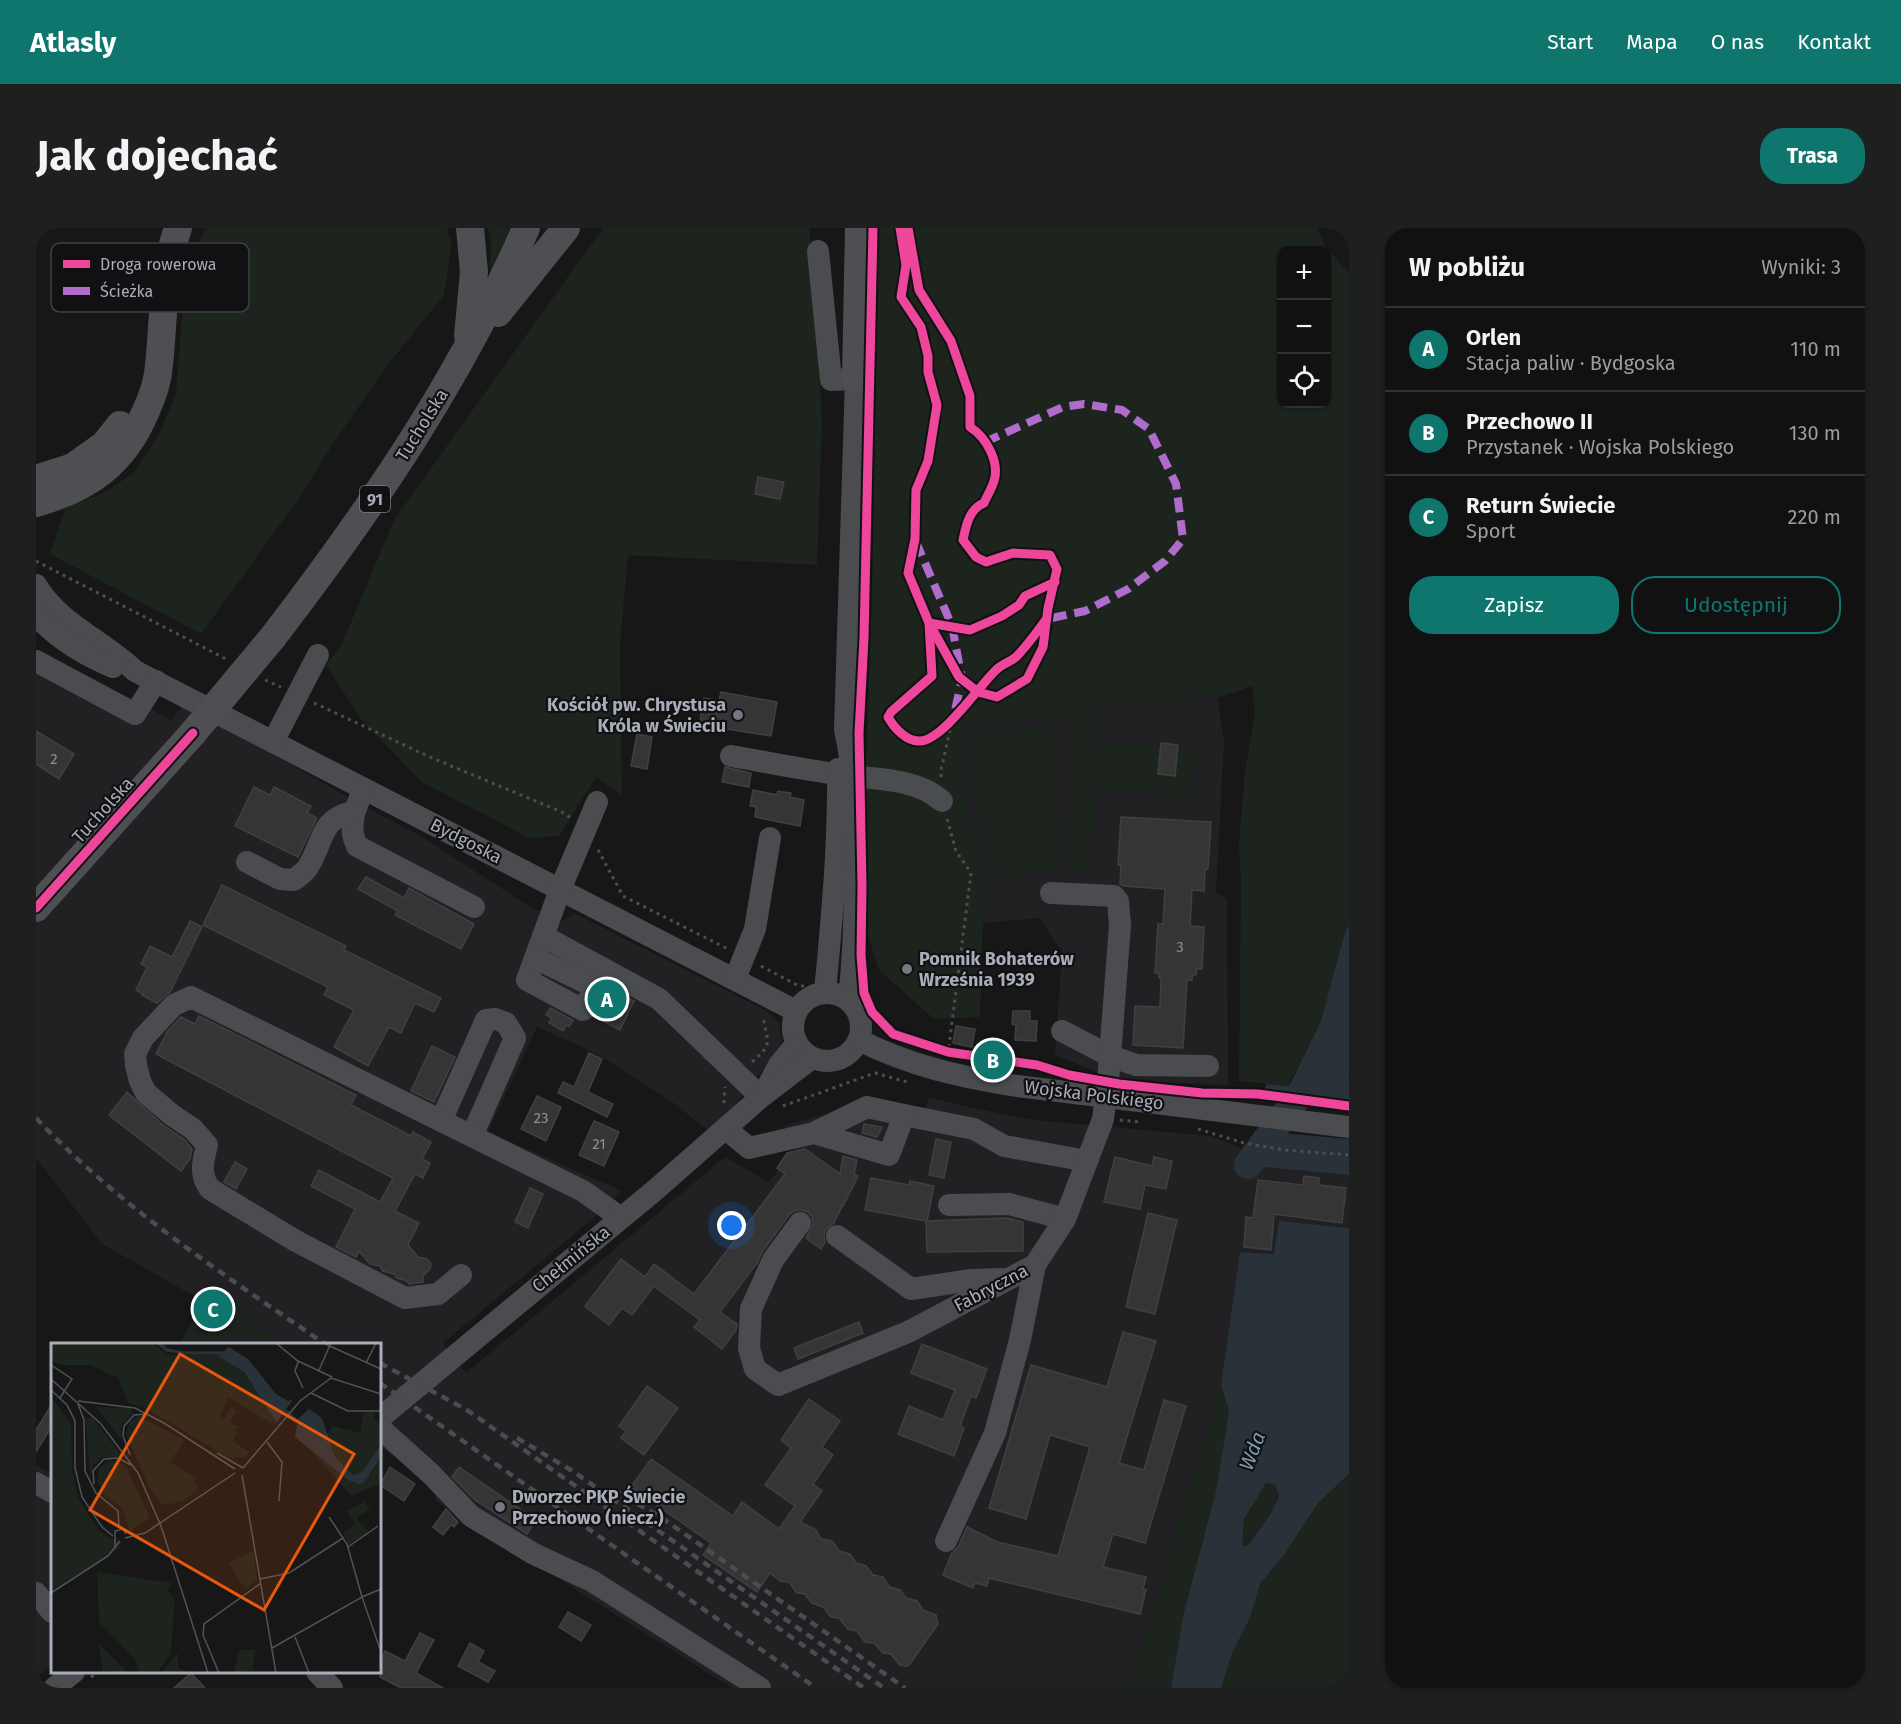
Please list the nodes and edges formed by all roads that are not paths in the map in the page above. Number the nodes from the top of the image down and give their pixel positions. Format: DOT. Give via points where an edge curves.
graph roads {
  1 [pos="160,228"];
  2 [pos="178,228"];
  3 [pos="470,228"];
  4 [pos="526,228"];
  5 [pos="566,228"];
  6 [pos="843,228"];
  7 [pos="859,228"];
  8 [pos="157,243"];
  9 [pos="174,243"];
  10 [pos="818,251"];
  11 [pos="858,277"];
  12 [pos="147,312"];
  13 [pos="163,312"];
  14 [pos="466,352"];
  15 [pos="856,379"];
  16 [pos="36,479"];
  17 [pos="36,503"];
  18 [pos="36,585"];
  19 [pos="36,615"];
  20 [pos="318,655"];
  21 [pos="36,661"];
  22 [pos="135,671"];
  23 [pos="156,681"];
  24 [pos="273,742"];
  25 [pos="731,756"];
  26 [pos="845,776"];
  27 [pos="364,789"];
  28 [pos="942,801"];
  29 [pos="597,802"];
  30 [pos="353,812"];
  31 [pos="770,838"];
  32 [pos="247,862"];
  33 [pos="560,890"];
  34 [pos="1051,893"];
  35 [pos="474,907"];
  36 [pos="36,908"];
  37 [pos="543,936"];
  38 [pos="600,978"];
  39 [pos="735,979"];
  40 [pos="818,987"];
  41 [pos="849,999"];
  42 [pos="796,1011"];
  43 [pos="1062,1031"];
  44 [pos="859,1040"];
  45 [pos="805,1051"];
  46 [pos="1110,1056"];
  47 [pos="1208,1065"];
  48 [pos="1105,1096"];
  49 [pos="771,1102"];
  50 [pos="904,1115"];
  51 [pos="441,1120"];
  52 [pos="1349,1127"];
  53 [pos="726,1129"];
  54 [pos="814,1133"];
  55 [pos="472,1136"];
  56 [pos="1087,1161"];
  57 [pos="949,1205"];
  58 [pos="621,1218"];
  59 [pos="1065,1219"];
  60 [pos="800,1223"];
  61 [pos="837,1236"];
  62 [pos="1035,1265"];
  63 [pos="461,1275"];
  64 [pos="1008,1279"];
  65 [pos="381,1417"];
  66 [pos="381,1429"];
  67 [pos="946,1541"];
  68 [pos="36,1593"];
  69 [pos="51,1611"];
  70 [pos="72,1673"];
  71 [pos="319,1673"];
  72 [pos="54,1688"];
  73 [pos="332,1688"];
  74 [pos="760,1688"];
  1 -- 8 [label="main road"];
  2 -- 9 [label="main road"];
  3 -- 14 [label="main road" via="474,272"];
  4 -- 14 [label="main road, Tucholska / 91"];
  5 -- 14 [label="main road"];
  6 -- 11 [label="main road"];
  7 -- 11 [label="main road"];
  10 -- 15 [label="street" via="831,380"];
  11 -- 15 [label="main road"];
  12 -- 16 [label="main road" via="141,376 132,405 120,425 105,445 73,467"];
  13 -- 17 [label="main road" via="159,367 152,398 123,453 78,488"];
  14 -- 36 [label="main road, Tucholska / 91, bridge" via="371,505 273,638"];
  15 -- 26 [label="street" via="845,730 838,753"];
  18 -- 22 [label="street, Bydgoska" via="60,615"];
  19 -- 22 [label="street, Bydgoska" via="64,642 91,658"];
  20 -- 24 [label="street"];
  21 -- 23 [label="street" via="135,714"];
  22 -- 23 [label="street, Bydgoska"];
  23 -- 24 [label="street, Bydgoska"];
  24 -- 27 [label="street, Bydgoska"];
  25 -- 26 [label="street"];
  26 -- 28 [label="street" via="882,778 932,792"];
  26 -- 40 [label="street" via="830,949"];
  26 -- 41 [label="street" via="856,875"];
  27 -- 30 [label="street"];
  27 -- 33 [label="street, Bydgoska"];
  29 -- 33 [label="street"];
  30 -- 32 [label="street" via="339,815 328,824 307,869 294,880 280,879"];
  30 -- 35 [label="street" via="352,836 357,846"];
  31 -- 39 [label="street" via="755,929"];
  33 -- 37 [label="street"];
  33 -- 39 [label="street, Bydgoska"];
  34 -- 46 [label="street, Fabryczna" via="1114,896 1118,901 1120,925"];
  37 -- 38 [label="street"];
  37 -- 38 [label="street" via="527,980 583,1010"];
  38 -- 49 [label="street" via="659,999"];
  39 -- 42 [label="street, Bydgoska"];
  40 -- 41 [label="street"];
  40 -- 42 [label="street"];
  41 -- 44 [label="street" via="861,1018"];
  42 -- 45 [label="street" via="793,1033"];
  43 -- 46 [label="street"];
  44 -- 45 [label="street" via="845,1057 834,1061 823,1061"];
  44 -- 48 [label="street, Wojska Polskiego" via="884,1053 943,1071 1017,1086"];
  45 -- 49 [label="street, Chełmińska" via="779,1065"];
  46 -- 47 [label="street" via="1136,1065"];
  46 -- 48 [label="street, Fabryczna"];
  48 -- 52 [label="street, Wojska Polskiego"];
  48 -- 56 [label="street, Fabryczna" via="1103,1119"];
  49 -- 53 [label="street, Chełmińska"];
  50 -- 54 [label="street" via="867,1107"];
  50 -- 54 [label="street" via="889,1155"];
  50 -- 56 [label="street" via="974,1129 1004,1146"];
  51 -- 55 [label="street"];
  51 -- 55 [label="street" via="486,1020 506,1023 515,1038"];
  51 -- 63 [label="street" via="191,997 174,1005 143,1038 135,1054 146,1093 193,1129 207,1145 201,1169 210,1189 296,1241 405,1298 438,1294"];
  53 -- 54 [label="street" via="749,1148"];
  53 -- 58 [label="street, Chełmińska"];
  55 -- 58 [label="street" via="583,1191"];
  56 -- 59 [label="street, Fabryczna"];
  57 -- 59 [label="street" via="1009,1204"];
  58 -- 65 [label="street, Chełmińska"];
  59 -- 62 [label="street, Fabryczna"];
  60 -- 64 [label="street, Fabryczna" via="772,1260 750,1309 749,1348 755,1369 778,1385 908,1332"];
  61 -- 64 [label="street" via="911,1288"];
  62 -- 64 [label="street, Fabryczna"];
  62 -- 67 [label="street" via="995,1433"];
  66 -- 74 [label="street" via="471,1516 534,1554 592,1581"];
  68 -- 69 [label="street"];
  70 -- 72 [label="street"];
  71 -- 73 [label="street"];
}
